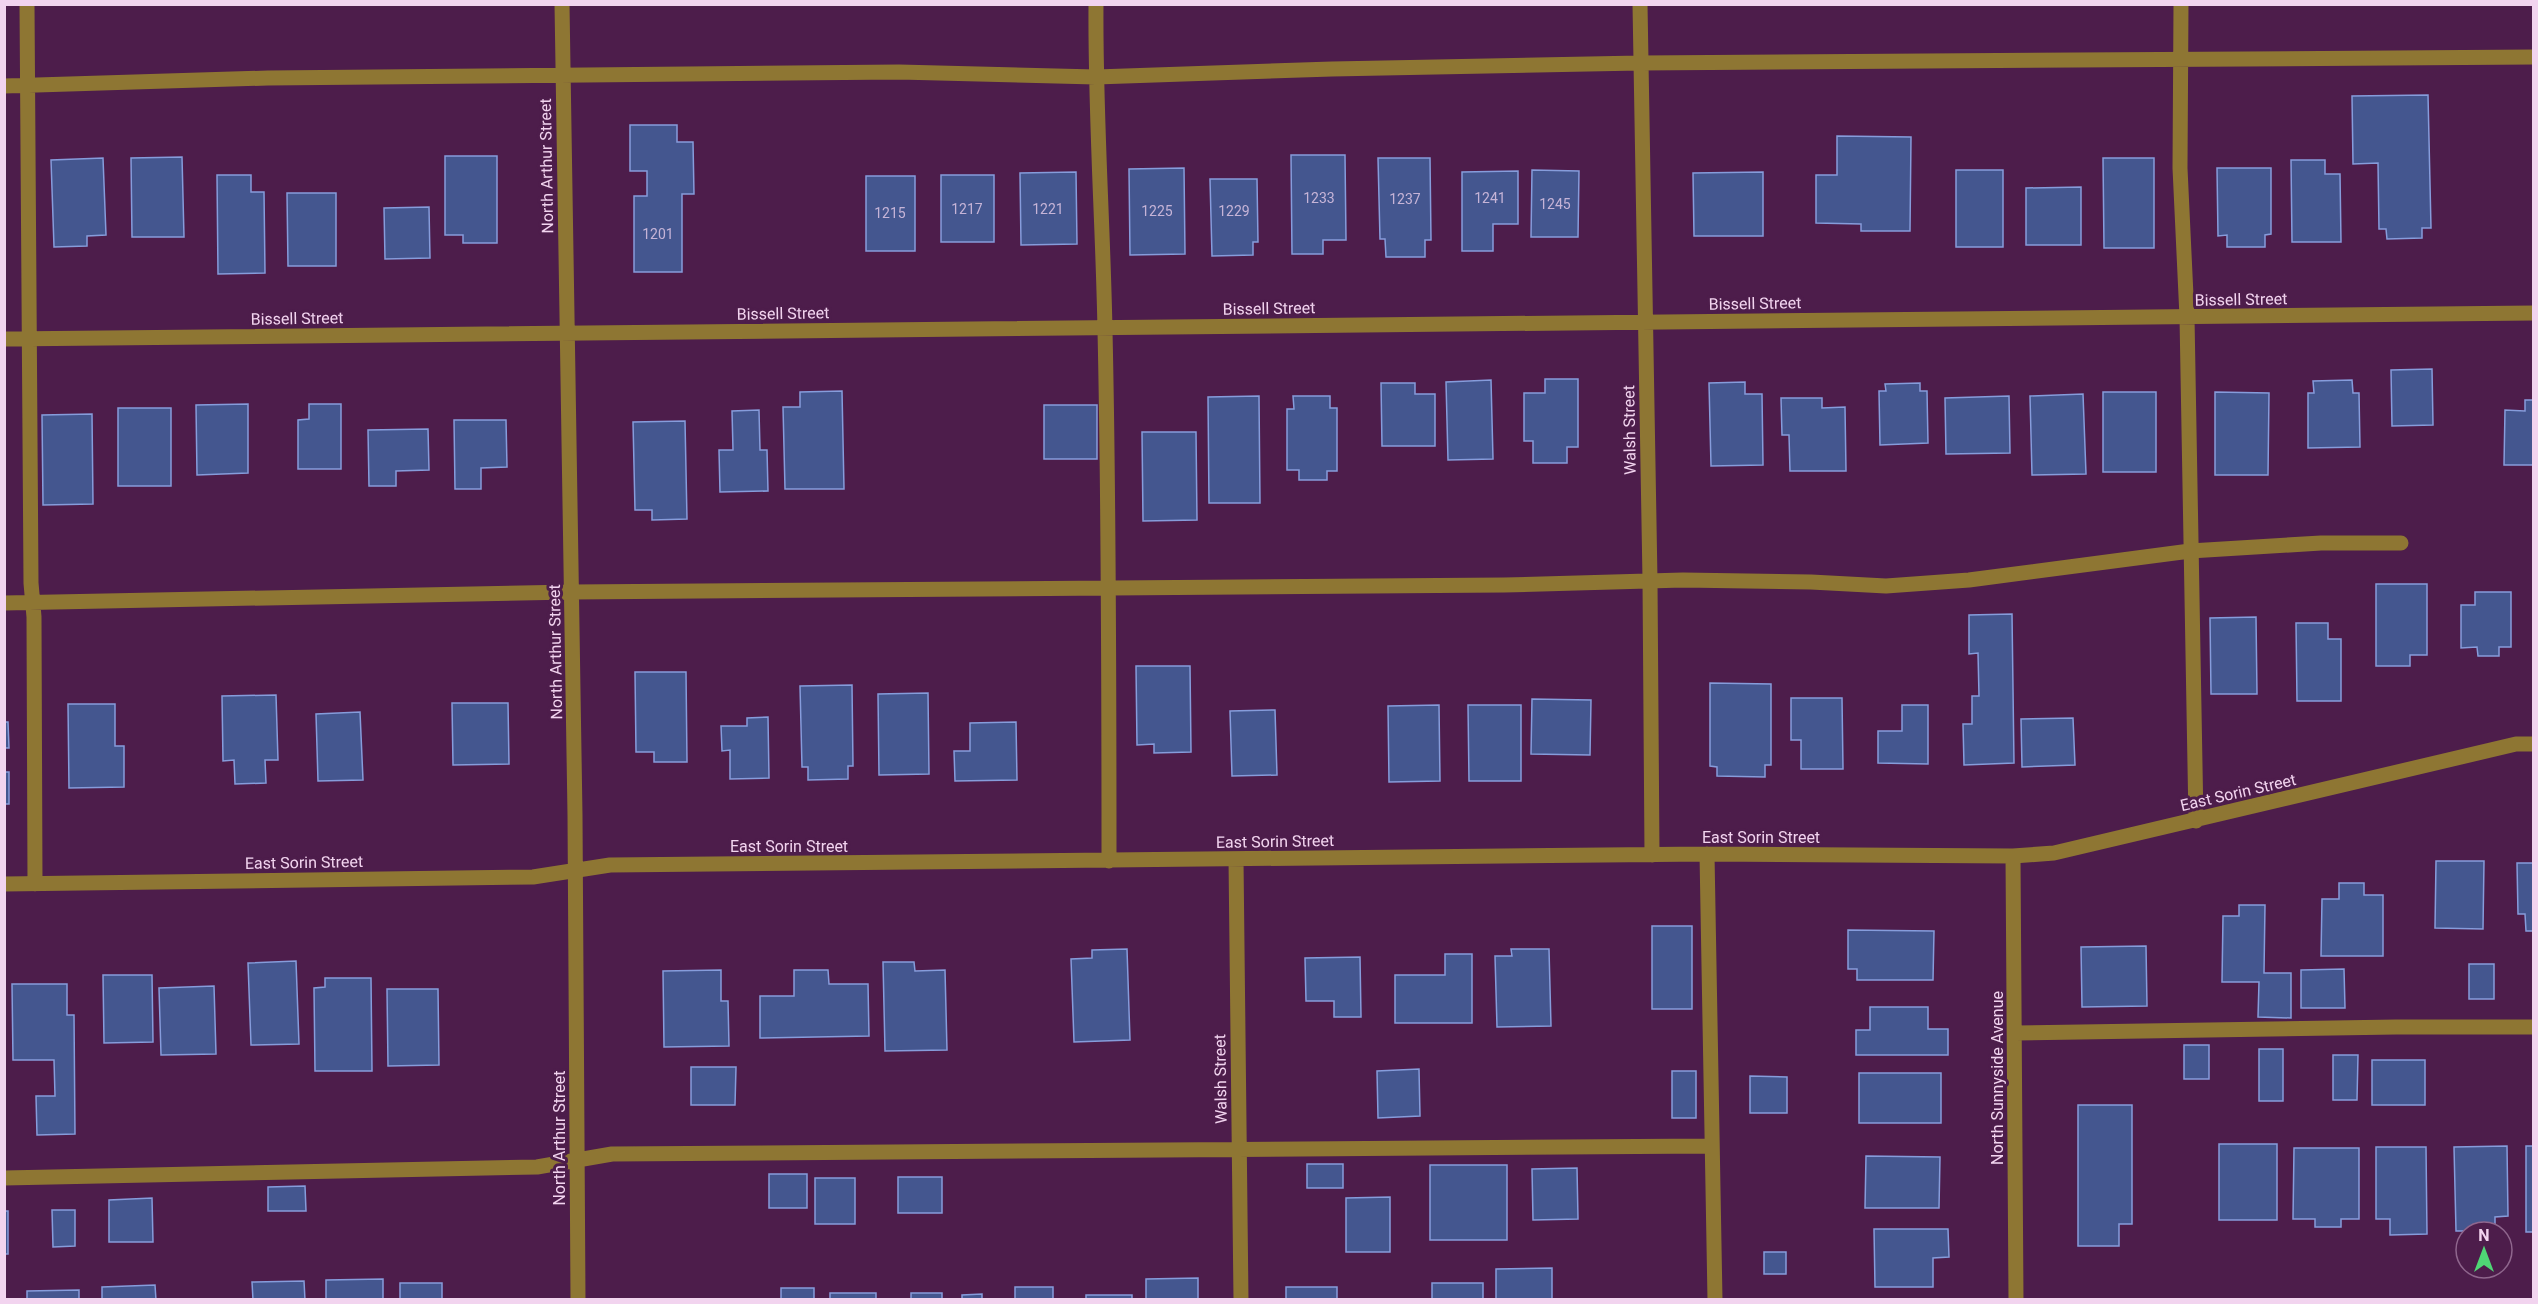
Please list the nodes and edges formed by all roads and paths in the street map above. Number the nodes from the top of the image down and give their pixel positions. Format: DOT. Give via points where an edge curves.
graph roads {
  1 [pos="27,4"];
  2 [pos="562,4"];
  3 [pos="1096,4"];
  4 [pos="1640,4"];
  5 [pos="2181,4"];
  6 [pos="2534,57"];
  7 [pos="2182,58"];
  8 [pos="1640,63"];
  9 [pos="563,76"];
  10 [pos="1096,76"];
  11 [pos="28,86"];
  12 [pos="4,87"];
  13 [pos="2534,313"];
  14 [pos="2187,317"];
  15 [pos="1645,322"];
  16 [pos="1105,328"];
  17 [pos="566,333"];
  18 [pos="4,339"];
  19 [pos="27,339"];
  20 [pos="2401,543"];
  21 [pos="2190,551"];
  22 [pos="1650,580"];
  23 [pos="1109,589"];
  24 [pos="572,592"];
  25 [pos="4,603"];
  26 [pos="33,603"];
  27 [pos="2534,744"];
  28 [pos="2196,821"];
  29 [pos="1707,854"];
  30 [pos="1652,855"];
  31 [pos="2013,856"];
  32 [pos="1236,859"];
  33 [pos="1109,861"];
  34 [pos="576,871"];
  35 [pos="4,884"];
  36 [pos="36,884"];
  37 [pos="2534,1027"];
  38 [pos="2016,1033"];
  39 [pos="1712,1146"];
  40 [pos="1239,1148"];
  41 [pos="577,1161"];
  42 [pos="4,1178"];
  43 [pos="578,1299"];
  44 [pos="1241,1299"];
  45 [pos="1715,1299"];
  46 [pos="2016,1299"];
  1 -- 11 [label="street"];
  2 -- 9 [label="street, North Arthur Street"];
  3 -- 10 [label="street"];
  4 -- 8 [label="street, Walsh Street"];
  5 -- 7 [label="street"];
  6 -- 7 [label="street"];
  7 -- 8 [label="street"];
  7 -- 14 [label="street" via="2180,168"];
  8 -- 10 [label="street"];
  8 -- 15 [label="street, Walsh Street"];
  9 -- 10 [label="street" via="899,72"];
  9 -- 11 [label="street" via="268,78"];
  9 -- 17 [label="street, North Arthur Street"];
  10 -- 16 [label="street"];
  11 -- 12 [label="street"];
  11 -- 19 [label="street"];
  13 -- 14 [label="street, Bissell Street"];
  14 -- 15 [label="street, Bissell Street"];
  14 -- 21 [label="street"];
  15 -- 16 [label="street, Bissell Street"];
  15 -- 22 [label="street, Walsh Street"];
  16 -- 17 [label="street, Bissell Street"];
  16 -- 23 [label="street"];
  17 -- 19 [label="street, Bissell Street"];
  17 -- 24 [label="street, North Arthur Street"];
  18 -- 19 [label="street, Bissell Street"];
  19 -- 26 [label="street"];
  20 -- 21 [label="street" via="2321,543"];
  21 -- 22 [label="street" via="1969,580 1886,586"];
  21 -- 28 [label="street"];
  22 -- 23 [label="street"];
  22 -- 30 [label="street, Walsh Street"];
  23 -- 24 [label="street"];
  23 -- 33 [label="street"];
  24 -- 26 [label="street"];
  24 -- 34 [label="street, North Arthur Street"];
  25 -- 26 [label="street"];
  26 -- 36 [label="street"];
  27 -- 28 [label="street, East Sorin Street" via="2516,744"];
  28 -- 31 [label="street, East Sorin Street" via="2054,853"];
  29 -- 30 [label="street, East Sorin Street"];
  29 -- 31 [label="street, East Sorin Street"];
  29 -- 39 [label="street"];
  30 -- 32 [label="street, East Sorin Street"];
  31 -- 38 [label="street, North Sunnyside Avenue"];
  32 -- 33 [label="street, East Sorin Street"];
  32 -- 40 [label="street, Walsh Street"];
  33 -- 34 [label="street, East Sorin Street" via="610,865"];
  34 -- 36 [label="street, East Sorin Street" via="533,877"];
  34 -- 41 [label="street, North Arthur Street"];
  35 -- 36 [label="street, East Sorin Street"];
  37 -- 38 [label="street"];
  38 -- 46 [label="street, North Sunnyside Avenue"];
  39 -- 40 [label="street"];
  39 -- 45 [label="street"];
  40 -- 41 [label="street" via="612,1154"];
  40 -- 44 [label="street, Walsh Street"];
  41 -- 42 [label="street" via="537,1167 442,1170"];
  41 -- 43 [label="street, North Arthur Street"];
}
